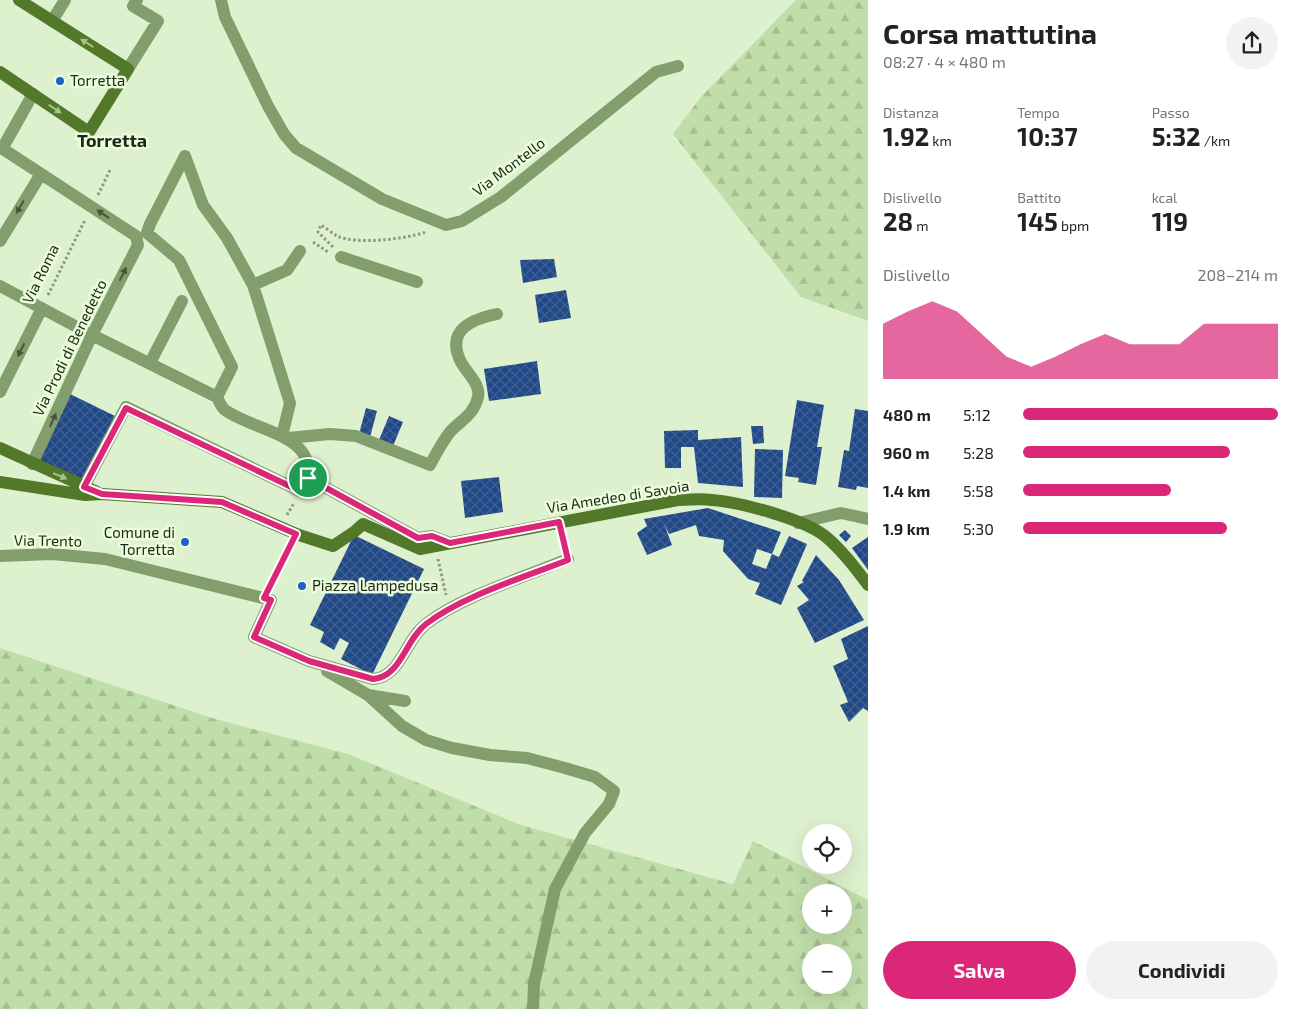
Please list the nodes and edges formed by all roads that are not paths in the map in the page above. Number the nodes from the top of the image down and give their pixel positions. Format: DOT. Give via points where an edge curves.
graph roads {
  1 [pos="19,0"];
  2 [pos="65,0"];
  3 [pos="137,0"];
  4 [pos="221,0"];
  5 [pos="52,21"];
  6 [pos="678,66"];
  7 [pos="128,69"];
  8 [pos="0,72"];
  9 [pos="33,94"];
  10 [pos="1,148"];
  11 [pos="41,174"];
  12 [pos="0,241"];
  13 [pos="300,250"];
  14 [pos="341,257"];
  15 [pos="417,282"];
  16 [pos="253,285"];
  17 [pos="0,286"];
  18 [pos="182,301"];
  19 [pos="42,308"];
  20 [pos="497,314"];
  21 [pos="92,335"];
  22 [pos="150,363"];
  23 [pos="0,392"];
  24 [pos="217,397"];
  25 [pos="285,437"];
  26 [pos="0,448"];
  27 [pos="32,464"];
  28 [pos="308,478"];
  29 [pos="0,482"];
  30 [pos="84,487"];
  31 [pos="102,494"];
  32 [pos="868,519"];
  33 [pos="798,522"];
  34 [pos="450,543"];
  35 [pos="0,556"];
  36 [pos="568,560"];
  37 [pos="868,585"];
  38 [pos="309,661"];
  39 [pos="368,695"];
  40 [pos="405,701"];
  41 [pos="533,1009"];
  1 -- 5 [label="street"];
  2 -- 5 [label="street"];
  3 -- 7 [label="street" via="133,6 158,21"];
  4 -- 6 [label="street, Via Montello" via="225,16 268,106 296,148 382,199 446,225 462,221 501,197 656,72"];
  7 -- 5 [label="street, one-way"];
  9 -- 7 [label="street, one-way" via="90,132"];
  8 -- 9 [label="street"];
  9 -- 10 [label="street"];
  10 -- 11 [label="street"];
  11 -- 12 [label="street, one-way"];
  21 -- 11 [label="street, Via Prodi di Benedetto, one-way" via="138,245 136,236"];
  13 -- 16 [label="street" via="287,270"];
  14 -- 15 [label="street"];
  16 -- 24 [label="street" via="227,238 203,205 185,156 148,233 179,260 232,367"];
  16 -- 25 [label="street" via="290,403"];
  17 -- 19 [label="street"];
  18 -- 22 [label="street"];
  19 -- 21 [label="street"];
  19 -- 23 [label="street, Via Roma, one-way"];
  20 -- 25 [label="street" via="476,318 460,330 456,344 460,360 473,378 478,395 472,412 451,432 430,465 356,436"];
  21 -- 22 [label="street"];
  27 -- 21 [label="street, Via Prodi di Benedetto, one-way"];
  22 -- 24 [label="street"];
  24 -- 25 [label="street" via="223,409"];
  25 -- 28 [label="street" via="305,456"];
  26 -- 27 [label="street"];
  27 -- 30 [label="street, one-way"];
  28 -- 30 [label="street" via="300,491 126,408"];
  28 -- 34 [label="street" via="418,538 432,536"];
  29 -- 31 [label="street" via="85,495"];
  30 -- 31 [label="street"];
  31 -- 34 [label="street, Via Amedeo di Savoia" via="222,502 333,546 363,524 420,549"];
  32 -- 33 [label="street" via="841,513"];
  33 -- 34 [label="street, Via Amedeo di Savoia" via="728,502 678,500"];
  33 -- 37 [label="street, Via Amedeo di Savoia" via="824,535 852,562"];
  35 -- 38 [label="street, Via Trento" via="52,554 105,559 268,599 254,637"];
  36 -- 38 [label="street" via="450,610 426,624 410,640 391,673 382,678 373,679"];
  38 -- 39 [label="street"];
  39 -- 40 [label="street"];
  39 -- 41 [label="street" via="402,726 426,740 452,748 527,758 565,768 595,777 614,791 609,804 585,833 555,889 534,984"];
}
